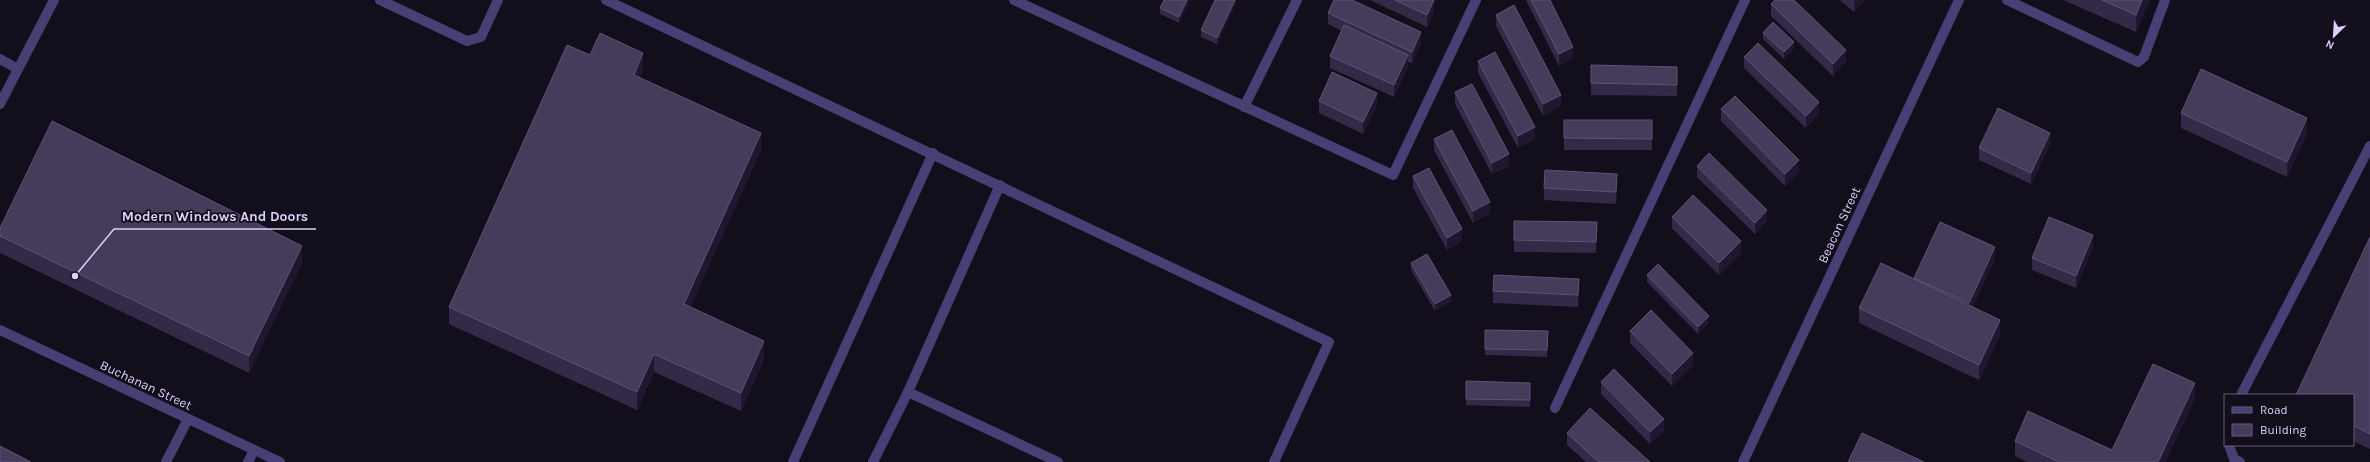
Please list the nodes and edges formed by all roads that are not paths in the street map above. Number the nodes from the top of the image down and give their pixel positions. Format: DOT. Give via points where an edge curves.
graph roads {
  1 [pos="54,0"];
  2 [pos="380,0"];
  3 [pos="498,0"];
  4 [pos="606,0"];
  5 [pos="1014,0"];
  6 [pos="1297,0"];
  7 [pos="1476,0"];
  8 [pos="1745,0"];
  9 [pos="1959,0"];
  10 [pos="2007,0"];
  11 [pos="2165,0"];
  12 [pos="0,59"];
  13 [pos="18,69"];
  14 [pos="0,104"];
  15 [pos="1244,107"];
  16 [pos="2370,146"];
  17 [pos="933,153"];
  18 [pos="1000,186"];
  19 [pos="0,330"];
  20 [pos="908,392"];
  21 [pos="2241,394"];
  22 [pos="1555,408"];
  23 [pos="188,419"];
  24 [pos="2229,446"];
  25 [pos="254,450"];
  26 [pos="166,462"];
  27 [pos="248,462"];
  28 [pos="280,462"];
  29 [pos="793,462"];
  30 [pos="873,462"];
  31 [pos="1058,462"];
  32 [pos="1274,462"];
  33 [pos="1743,462"];
  34 [pos="2240,462"];
  1 -- 13 [label="street"];
  2 -- 3 [label="street" via="467,42 481,37"];
  4 -- 17 [label="street"];
  5 -- 15 [label="street"];
  6 -- 15 [label="street"];
  7 -- 15 [label="street" via="1392,175"];
  8 -- 22 [label="street"];
  9 -- 33 [label="street, Beacon Street"];
  10 -- 11 [label="street" via="2138,62 2144,57"];
  12 -- 13 [label="street"];
  13 -- 14 [label="street"];
  16 -- 21 [label="street"];
  17 -- 18 [label="street"];
  17 -- 29 [label="street"];
  18 -- 20 [label="street"];
  18 -- 32 [label="street" via="1329,342"];
  19 -- 23 [label="street, Buchanan Street"];
  20 -- 30 [label="street"];
  20 -- 31 [label="street"];
  23 -- 25 [label="street, Buchanan Street"];
  23 -- 26 [label="street"];
  24 -- 34 [label="street" via="2234,459"];
  25 -- 27 [label="street"];
  25 -- 28 [label="street, Buchanan Street"];
}
